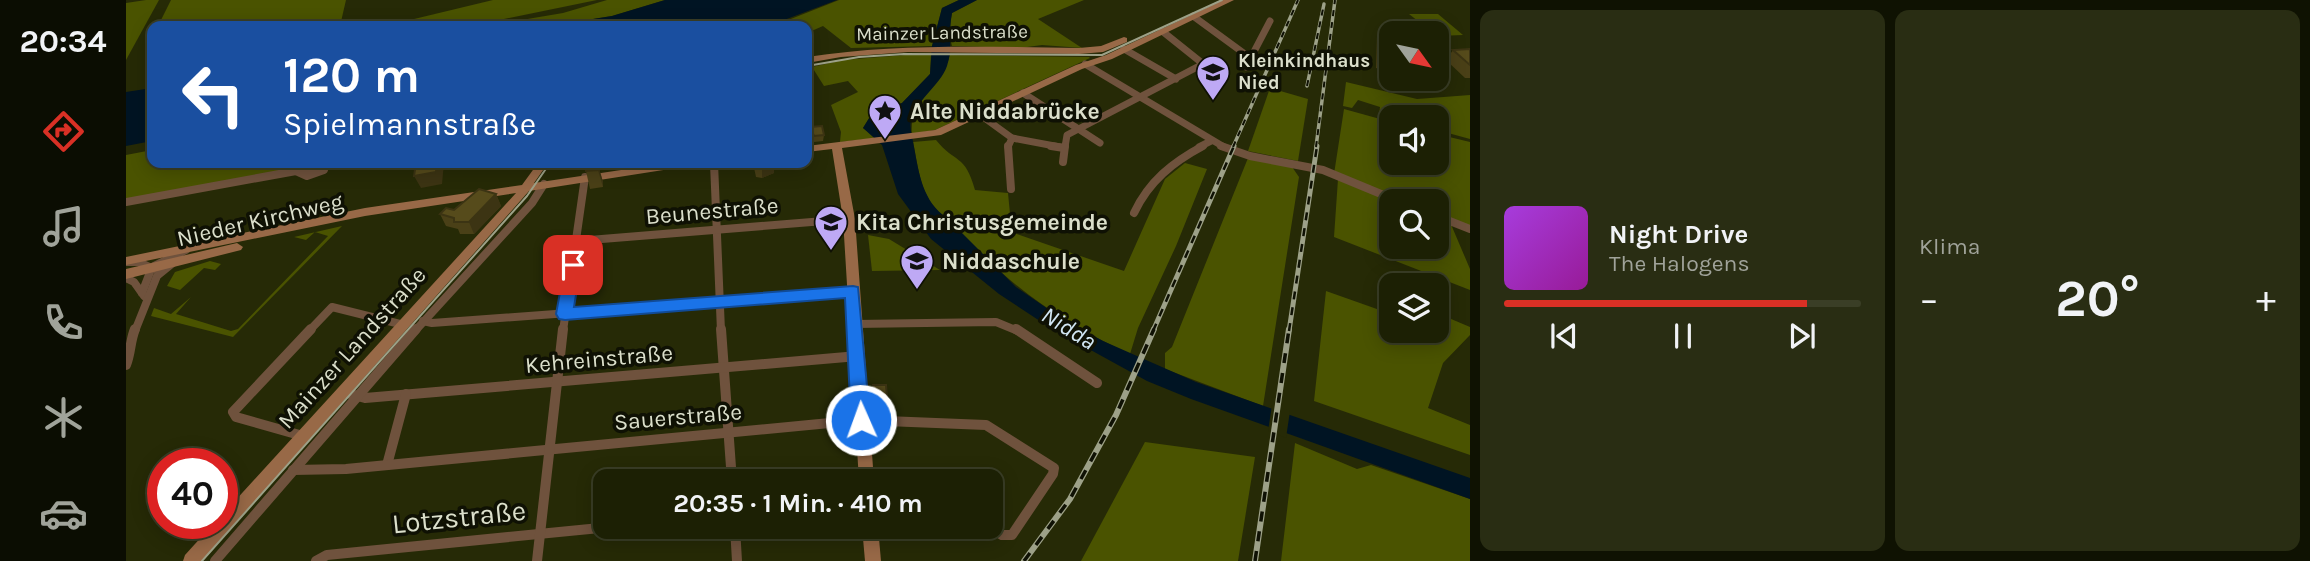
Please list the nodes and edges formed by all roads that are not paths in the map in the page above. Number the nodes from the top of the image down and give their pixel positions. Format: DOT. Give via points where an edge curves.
graph roads {
  1 [pos="1210,0"];
  2 [pos="1230,0"];
  3 [pos="1193,16"];
  4 [pos="1270,21"];
  5 [pos="1162,31"];
  6 [pos="1117,49"];
  7 [pos="920,50"];
  8 [pos="1079,51"];
  9 [pos="1249,57"];
  10 [pos="1092,59"];
  11 [pos="812,60"];
  12 [pos="1203,64"];
  13 [pos="1246,67"];
  14 [pos="1176,79"];
  15 [pos="1222,79"];
  16 [pos="1023,93"];
  17 [pos="1140,96"];
  18 [pos="979,114"];
  19 [pos="1078,129"];
  20 [pos="1012,138"];
  21 [pos="1211,141"];
  22 [pos="1100,143"];
  23 [pos="841,145"];
  24 [pos="812,146"];
  25 [pos="1064,148"];
  26 [pos="1063,162"];
  27 [pos="539,168"];
  28 [pos="652,168"];
  29 [pos="714,168"];
  30 [pos="295,171"];
  31 [pos="585,177"];
  32 [pos="544,184"];
  33 [pos="528,186"];
  34 [pos="1011,189"];
  35 [pos="1379,193"];
  36 [pos="126,202"];
  37 [pos="404,208"];
  38 [pos="1133,213"];
  39 [pos="849,219"];
  40 [pos="1449,221"];
  41 [pos="1470,229"];
  42 [pos="718,230"];
  43 [pos="577,241"];
  44 [pos="188,249"];
  45 [pos="126,261"];
  46 [pos="155,272"];
  47 [pos="126,276"];
  48 [pos="853,292"];
  49 [pos="144,297"];
  50 [pos="721,303"];
  51 [pos="565,314"];
  52 [pos="423,321"];
  53 [pos="855,324"];
  54 [pos="404,325"];
  55 [pos="129,343"];
  56 [pos="858,356"];
  57 [pos="126,365"];
  58 [pos="723,368"];
  59 [pos="558,381"];
  60 [pos="1097,383"];
  61 [pos="343,392"];
  62 [pos="406,394"];
  63 [pos="360,397"];
  64 [pos="861,420"];
  65 [pos="730,434"];
  66 [pos="303,436"];
  67 [pos="551,448"];
  68 [pos="387,465"];
  69 [pos="731,469"];
  70 [pos="865,469"];
  71 [pos="293,470"];
  72 [pos="593,528"];
  73 [pos="540,533"];
  74 [pos="1003,535"];
  75 [pos="736,539"];
  76 [pos="871,539"];
  77 [pos="191,561"];
  78 [pos="215,561"];
  79 [pos="316,561"];
  80 [pos="537,561"];
  81 [pos="737,561"];
  82 [pos="873,561"];
  1 -- 6 [label="main road"];
  2 -- 3 [label="main road"];
  3 -- 5 [label="main road"];
  3 -- 9 [label="street"];
  4 -- 9 [label="street" via="1255,54"];
  5 -- 6 [label="main road"];
  5 -- 12 [label="street"];
  6 -- 8 [label="main road"];
  6 -- 10 [label="main road"];
  6 -- 14 [label="street"];
  7 -- 8 [label="main road, Mainzer Landstraße"];
  7 -- 11 [label="main road, Mainzer Landstraße"];
  8 -- 10 [label="main road"];
  9 -- 13 [label="street"];
  10 -- 16 [label="main road"];
  10 -- 17 [label="street"];
  12 -- 14 [label="street"];
  12 -- 15 [label="street"];
  14 -- 17 [label="street"];
  16 -- 18 [label="main road"];
  16 -- 19 [label="street"];
  17 -- 19 [label="street"];
  17 -- 21 [label="street"];
  18 -- 20 [label="street"];
  18 -- 23 [label="main road" via="926,135"];
  19 -- 22 [label="street"];
  19 -- 25 [label="street" via="1067,135"];
  20 -- 25 [label="street"];
  20 -- 34 [label="street" via="1008,144"];
  21 -- 35 [label="street" via="1241,154 1323,170"];
  21 -- 38 [label="street" via="1174,160"];
  23 -- 24 [label="main road"];
  23 -- 39 [label="main road"];
  25 -- 26 [label="street"];
  27 -- 33 [label="main road, Mainzer Landstraße"];
  28 -- 31 [label="main road, Nieder Kirchweg"];
  29 -- 42 [label="street"];
  30 -- 36 [label="street"];
  31 -- 32 [label="main road, Nieder Kirchweg"];
  31 -- 43 [label="street"];
  32 -- 33 [label="main road, Nieder Kirchweg"];
  32 -- 52 [label="street, Mainzer Landstraße" via="532,203"];
  33 -- 37 [label="main road, Nieder Kirchweg"];
  33 -- 54 [label="main road, Mainzer Landstraße"];
  37 -- 44 [label="main road, Nieder Kirchweg" via="316,221"];
  37 -- 46 [label="main road, Nieder Kirchweg" via="176,261"];
  39 -- 42 [label="street, Beunestraße"];
  39 -- 48 [label="main road"];
  40 -- 41 [label="street"];
  42 -- 43 [label="street, Beunestraße"];
  42 -- 50 [label="street"];
  43 -- 51 [label="street"];
  44 -- 45 [label="main road, Nieder Kirchweg"];
  44 -- 46 [label="street"];
  45 -- 46 [label="street"];
  46 -- 47 [label="main road, Nieder Kirchweg"];
  46 -- 49 [label="street"];
  47 -- 49 [label="street"];
  48 -- 50 [label="street"];
  48 -- 53 [label="main road"];
  49 -- 55 [label="street"];
  50 -- 51 [label="street"];
  50 -- 58 [label="street"];
  51 -- 52 [label="street"];
  51 -- 59 [label="street"];
  52 -- 63 [label="street, Mainzer Landstraße"];
  53 -- 56 [label="main road"];
  53 -- 60 [label="street" via="996,322"];
  54 -- 61 [label="main road, Mainzer Landstraße"];
  54 -- 66 [label="street" via="332,307 233,412 236,417"];
  55 -- 57 [label="street" via="133,347"];
  56 -- 58 [label="street, Kehreinstraße"];
  56 -- 64 [label="main road"];
  58 -- 59 [label="street, Kehreinstraße"];
  58 -- 65 [label="street"];
  59 -- 62 [label="street, Kehreinstraße"];
  59 -- 67 [label="street"];
  61 -- 63 [label="street, Kehreinstraße"];
  61 -- 66 [label="main road, Mainzer Landstraße"];
  62 -- 63 [label="street, Kehreinstraße"];
  62 -- 68 [label="street"];
  63 -- 71 [label="street, Mainzer Landstraße"];
  64 -- 65 [label="street, Sauerstraße"];
  64 -- 70 [label="main road"];
  64 -- 74 [label="street, Sauerstraße" via="986,425 1054,468 1012,535"];
  65 -- 67 [label="street, Sauerstraße"];
  65 -- 69 [label="street"];
  66 -- 77 [label="main road, Mainzer Landstraße"];
  67 -- 68 [label="street, Sauerstraße"];
  67 -- 73 [label="street"];
  68 -- 71 [label="street, Sauerstraße"];
  71 -- 78 [label="street, Mainzer Landstraße"];
  72 -- 73 [label="street, Lotzstraße"];
  73 -- 79 [label="street, Lotzstraße" via="327,555"];
  73 -- 80 [label="street"];
  75 -- 81 [label="street"];
  76 -- 82 [label="main road"];
}
